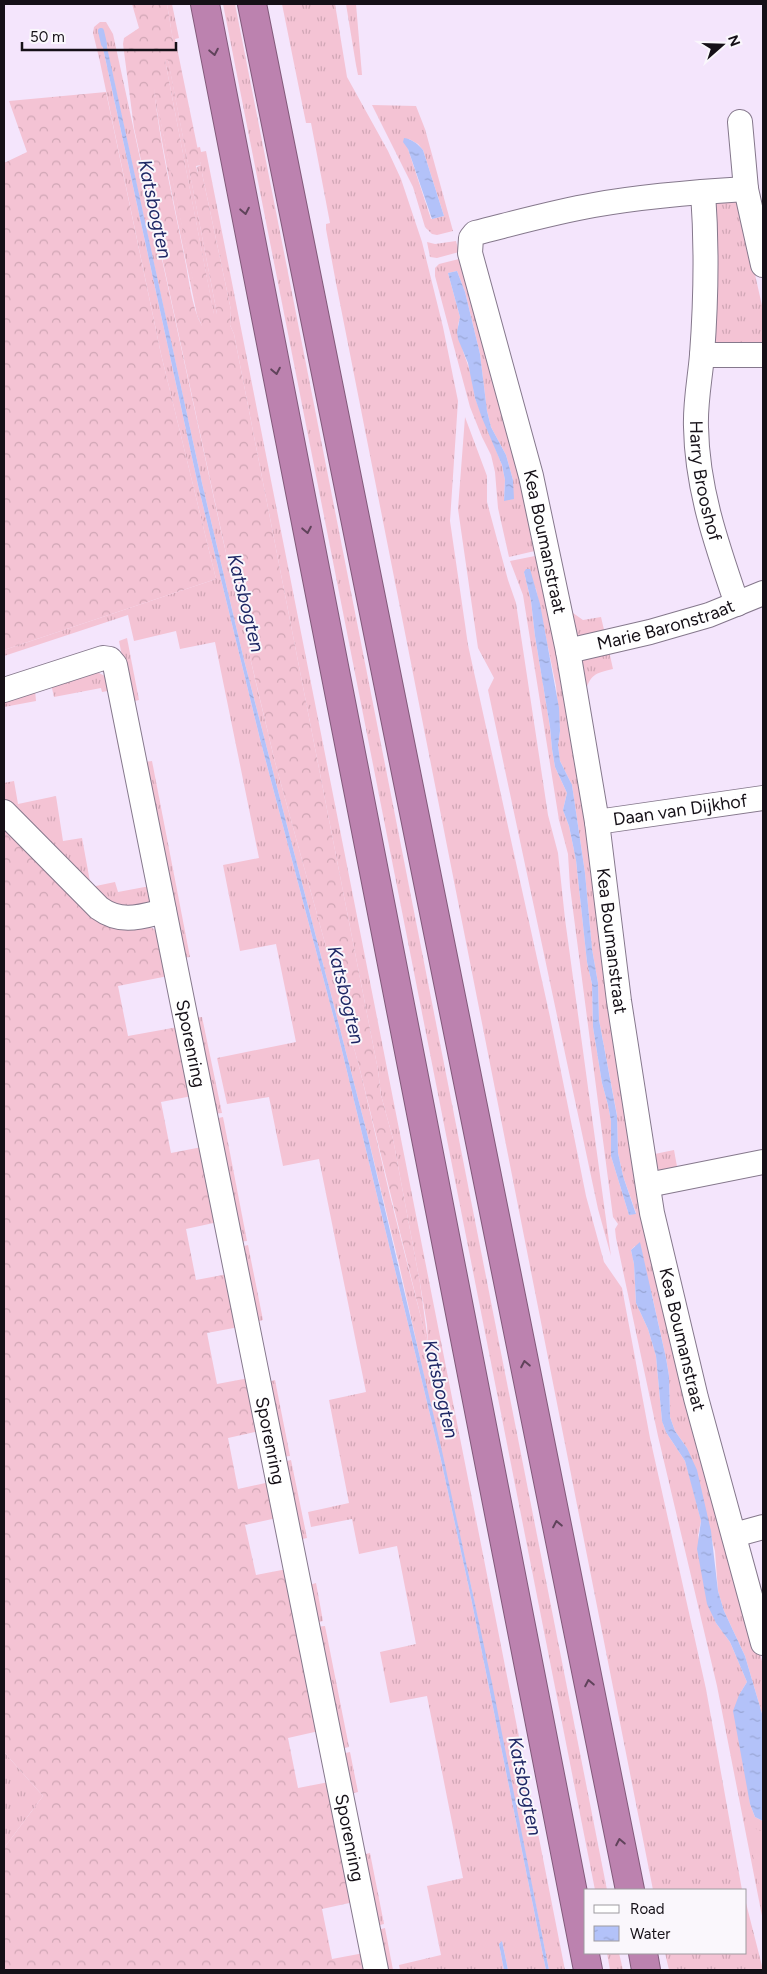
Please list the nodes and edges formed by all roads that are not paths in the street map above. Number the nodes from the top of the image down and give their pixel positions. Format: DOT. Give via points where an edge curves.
graph roads {
  1 [pos="205,4"];
  2 [pos="252,4"];
  3 [pos="740,122"];
  4 [pos="746,188"];
  5 [pos="703,192"];
  6 [pos="763,266"];
  7 [pos="702,355"];
  8 [pos="763,355"];
  9 [pos="763,593"];
  10 [pos="737,604"];
  11 [pos="568,651"];
  12 [pos="4,690"];
  13 [pos="763,798"];
  14 [pos="4,812"];
  15 [pos="597,822"];
  16 [pos="164,911"];
  17 [pos="763,1162"];
  18 [pos="648,1185"];
  19 [pos="763,1527"];
  20 [pos="734,1534"];
  21 [pos="763,1642"];
  22 [pos="630,1889"];
  23 [pos="584,1949"];
  24 [pos="585,1954"];
  25 [pos="642,1954"];
  26 [pos="376,1970"];
  27 [pos="588,1970"];
  28 [pos="646,1970"];
  1 -- 23 [label="highway, one-way"];
  22 -- 2 [label="highway, one-way"];
  3 -- 4 [label="street"];
  4 -- 5 [label="street"];
  4 -- 6 [label="street"];
  5 -- 7 [label="street, Harry Brooshof" via="706,259"];
  5 -- 11 [label="street, Kea Boumanstraat" via="586,206 476,233 471,238 470,253 531,476"];
  7 -- 8 [label="street"];
  7 -- 10 [label="street, Harry Brooshof" via="695,425 698,463 712,533"];
  9 -- 10 [label="street, Marie Baronstraat"];
  10 -- 11 [label="street, Marie Baronstraat" via="650,632"];
  11 -- 15 [label="street, Kea Boumanstraat"];
  12 -- 16 [label="street, Sporenring" via="90,662 107,658 113,660"];
  13 -- 15 [label="street, Daan van Dijkhof"];
  14 -- 16 [label="street" via="109,915 130,918"];
  15 -- 18 [label="street, Kea Boumanstraat" via="618,991"];
  16 -- 26 [label="street, Sporenring"];
  17 -- 18 [label="street"];
  18 -- 20 [label="street, Kea Boumanstraat" via="684,1347"];
  19 -- 20 [label="street"];
  20 -- 21 [label="street, Kea Boumanstraat"];
  24 -- 27 [label="highway, one-way"];
  25 -- 28 [label="highway"];
}
